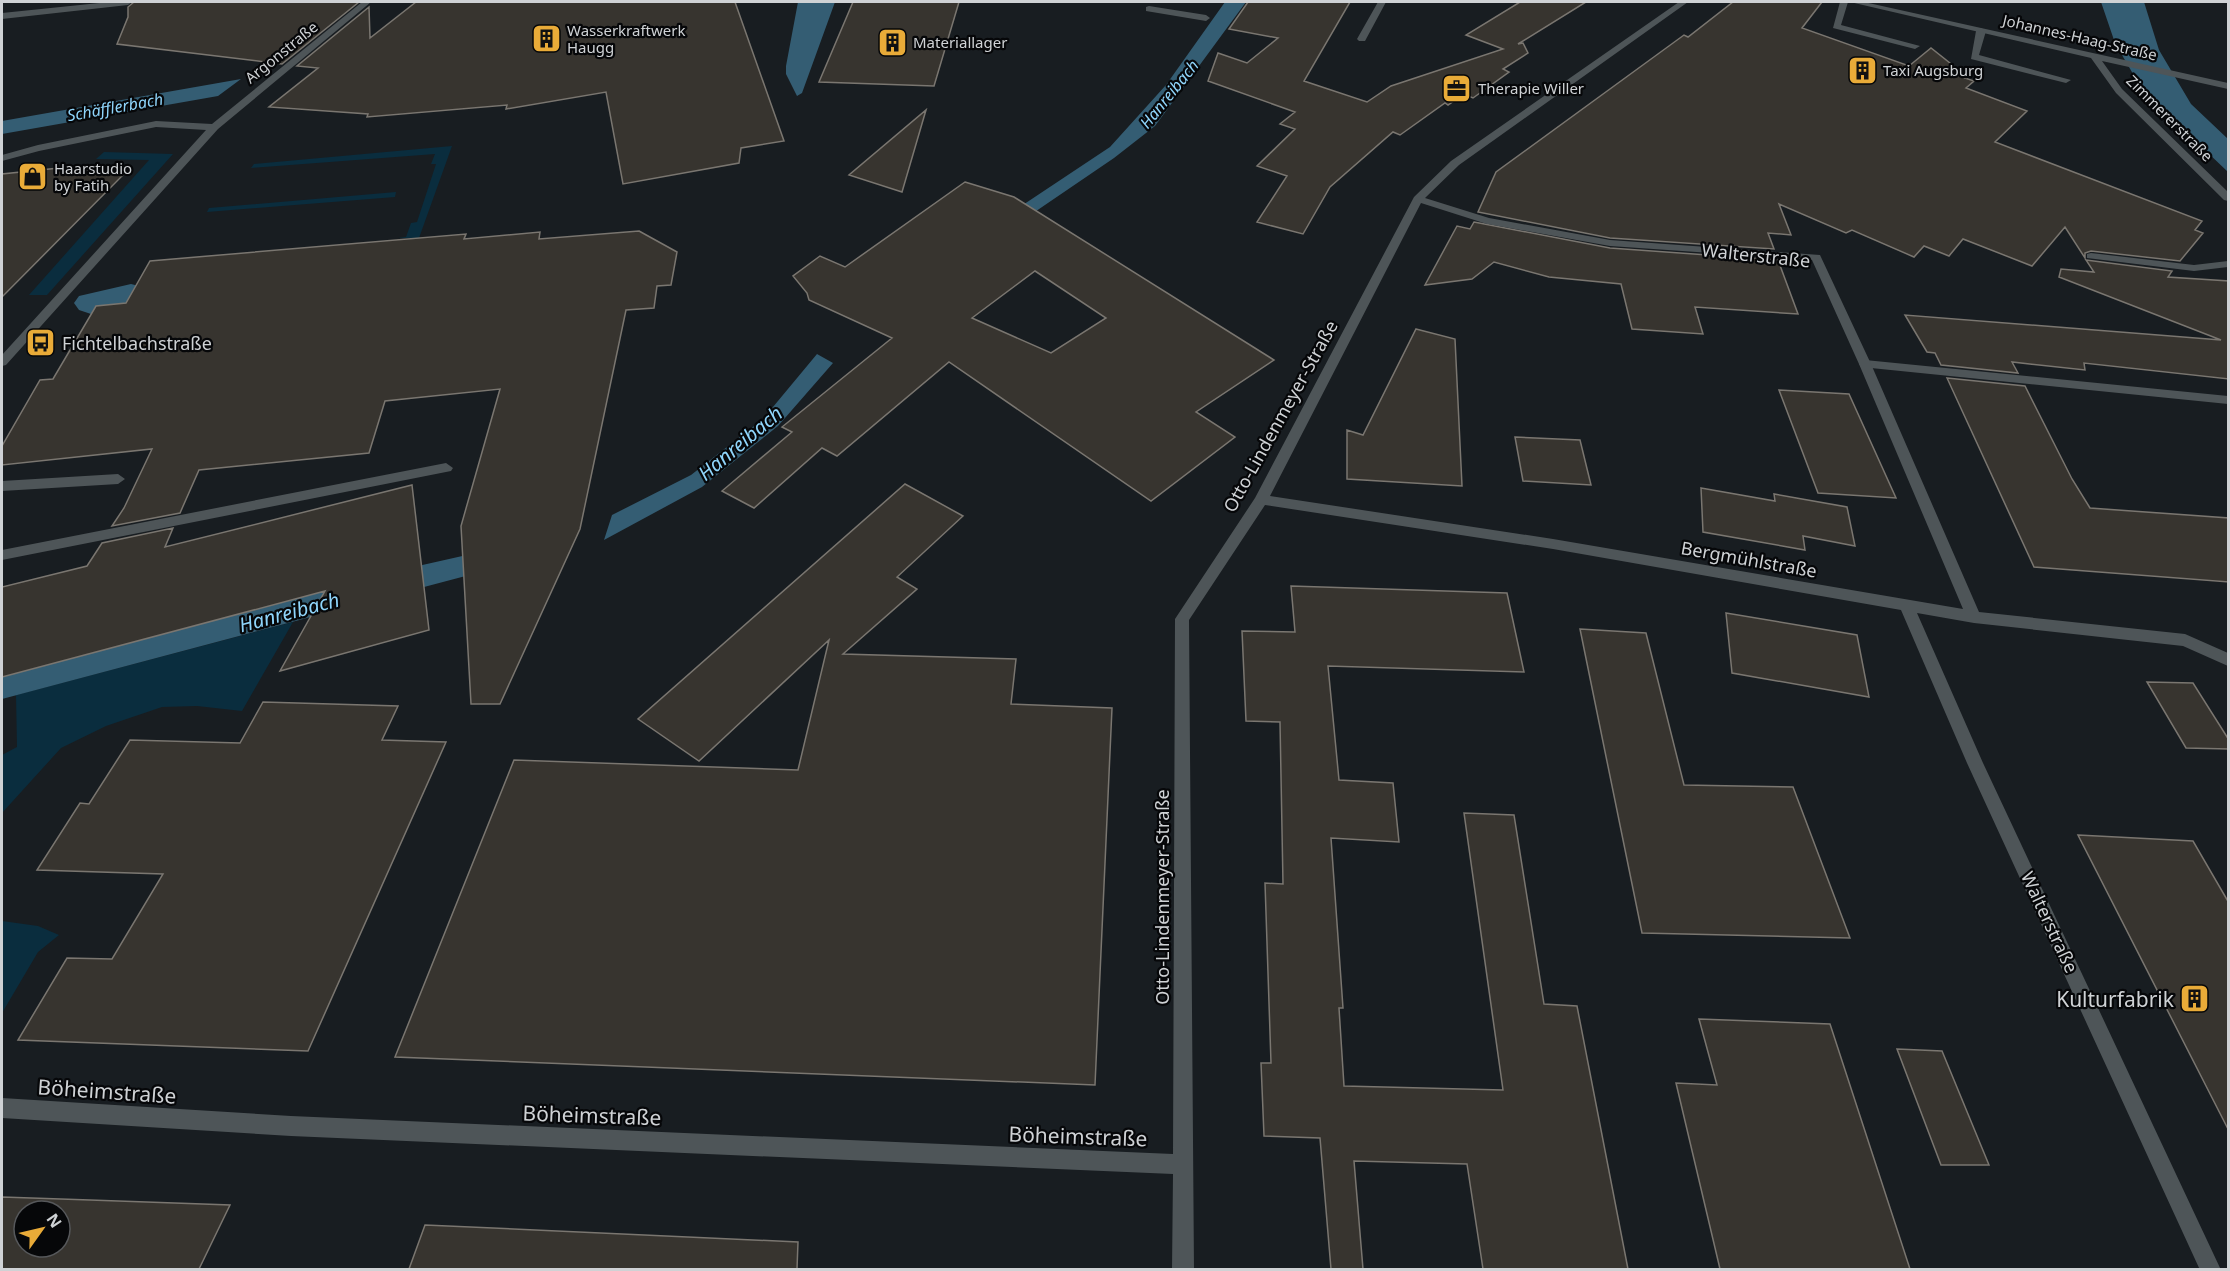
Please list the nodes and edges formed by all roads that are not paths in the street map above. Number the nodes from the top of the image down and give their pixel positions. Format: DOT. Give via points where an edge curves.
graph roads {
  1 [pos="128,2"];
  2 [pos="367,2"];
  3 [pos="1382,2"];
  4 [pos="1684,2"];
  5 [pos="1844,2"];
  6 [pos="1854,2"];
  7 [pos="1149,9"];
  8 [pos="2,16"];
  9 [pos="1206,18"];
  10 [pos="1982,31"];
  11 [pos="1362,39"];
  12 [pos="1915,46"];
  13 [pos="2094,56"];
  14 [pos="2066,80"];
  15 [pos="2229,86"];
  16 [pos="214,127"];
  17 [pos="2,158"];
  18 [pos="2229,198"];
  19 [pos="1418,199"];
  20 [pos="2091,256"];
  21 [pos="2229,264"];
  22 [pos="2,362"];
  23 [pos="1866,364"];
  24 [pos="2229,400"];
  25 [pos="446,468"];
  26 [pos="118,478"];
  27 [pos="2,486"];
  28 [pos="1261,500"];
  29 [pos="2,555"];
  30 [pos="1908,606"];
  31 [pos="1974,617"];
  32 [pos="2229,660"];
  33 [pos="2,1108"];
  34 [pos="1181,1164"];
  35 [pos="1183,1269"];
  36 [pos="2211,1269"];
  1 -- 8 [label="street"];
  2 -- 16 [label="street, Argonstraße"];
  3 -- 11 [label="street"];
  4 -- 19 [label="street, Otto-Lindenmeyer-Straße" via="1455,163"];
  5 -- 12 [label="street" via="1836,26"];
  6 -- 10 [label="street, Johannes-Haag-Straße"];
  7 -- 9 [label="street"];
  10 -- 13 [label="street, Johannes-Haag-Straße"];
  10 -- 14 [label="street" via="1974,57"];
  13 -- 15 [label="street, Johannes-Haag-Straße"];
  13 -- 18 [label="street, Zimmererstraße" via="2119,91"];
  16 -- 17 [label="street" via="156,124"];
  16 -- 22 [label="street"];
  19 -- 23 [label="street, Walterstraße" via="1487,221 1611,243 1816,257"];
  19 -- 28 [label="street, Otto-Lindenmeyer-Straße"];
  20 -- 21 [label="street" via="2194,268"];
  23 -- 24 [label="street"];
  23 -- 31 [label="street, Walterstraße"];
  25 -- 29 [label="street"];
  26 -- 27 [label="street"];
  28 -- 30 [label="street, Bergmühlstraße" via="1553,544"];
  28 -- 34 [label="street, Otto-Lindenmeyer-Straße" via="1182,619"];
  30 -- 31 [label="street, Bergmühlstraße"];
  30 -- 36 [label="street, Walterstraße" via="1975,763"];
  31 -- 32 [label="street, Bergmühlstraße" via="2185,640"];
  33 -- 34 [label="street, Böheimstraße" via="291,1126"];
  34 -- 35 [label="street, Otto-Lindenmeyer-Straße"];
}
